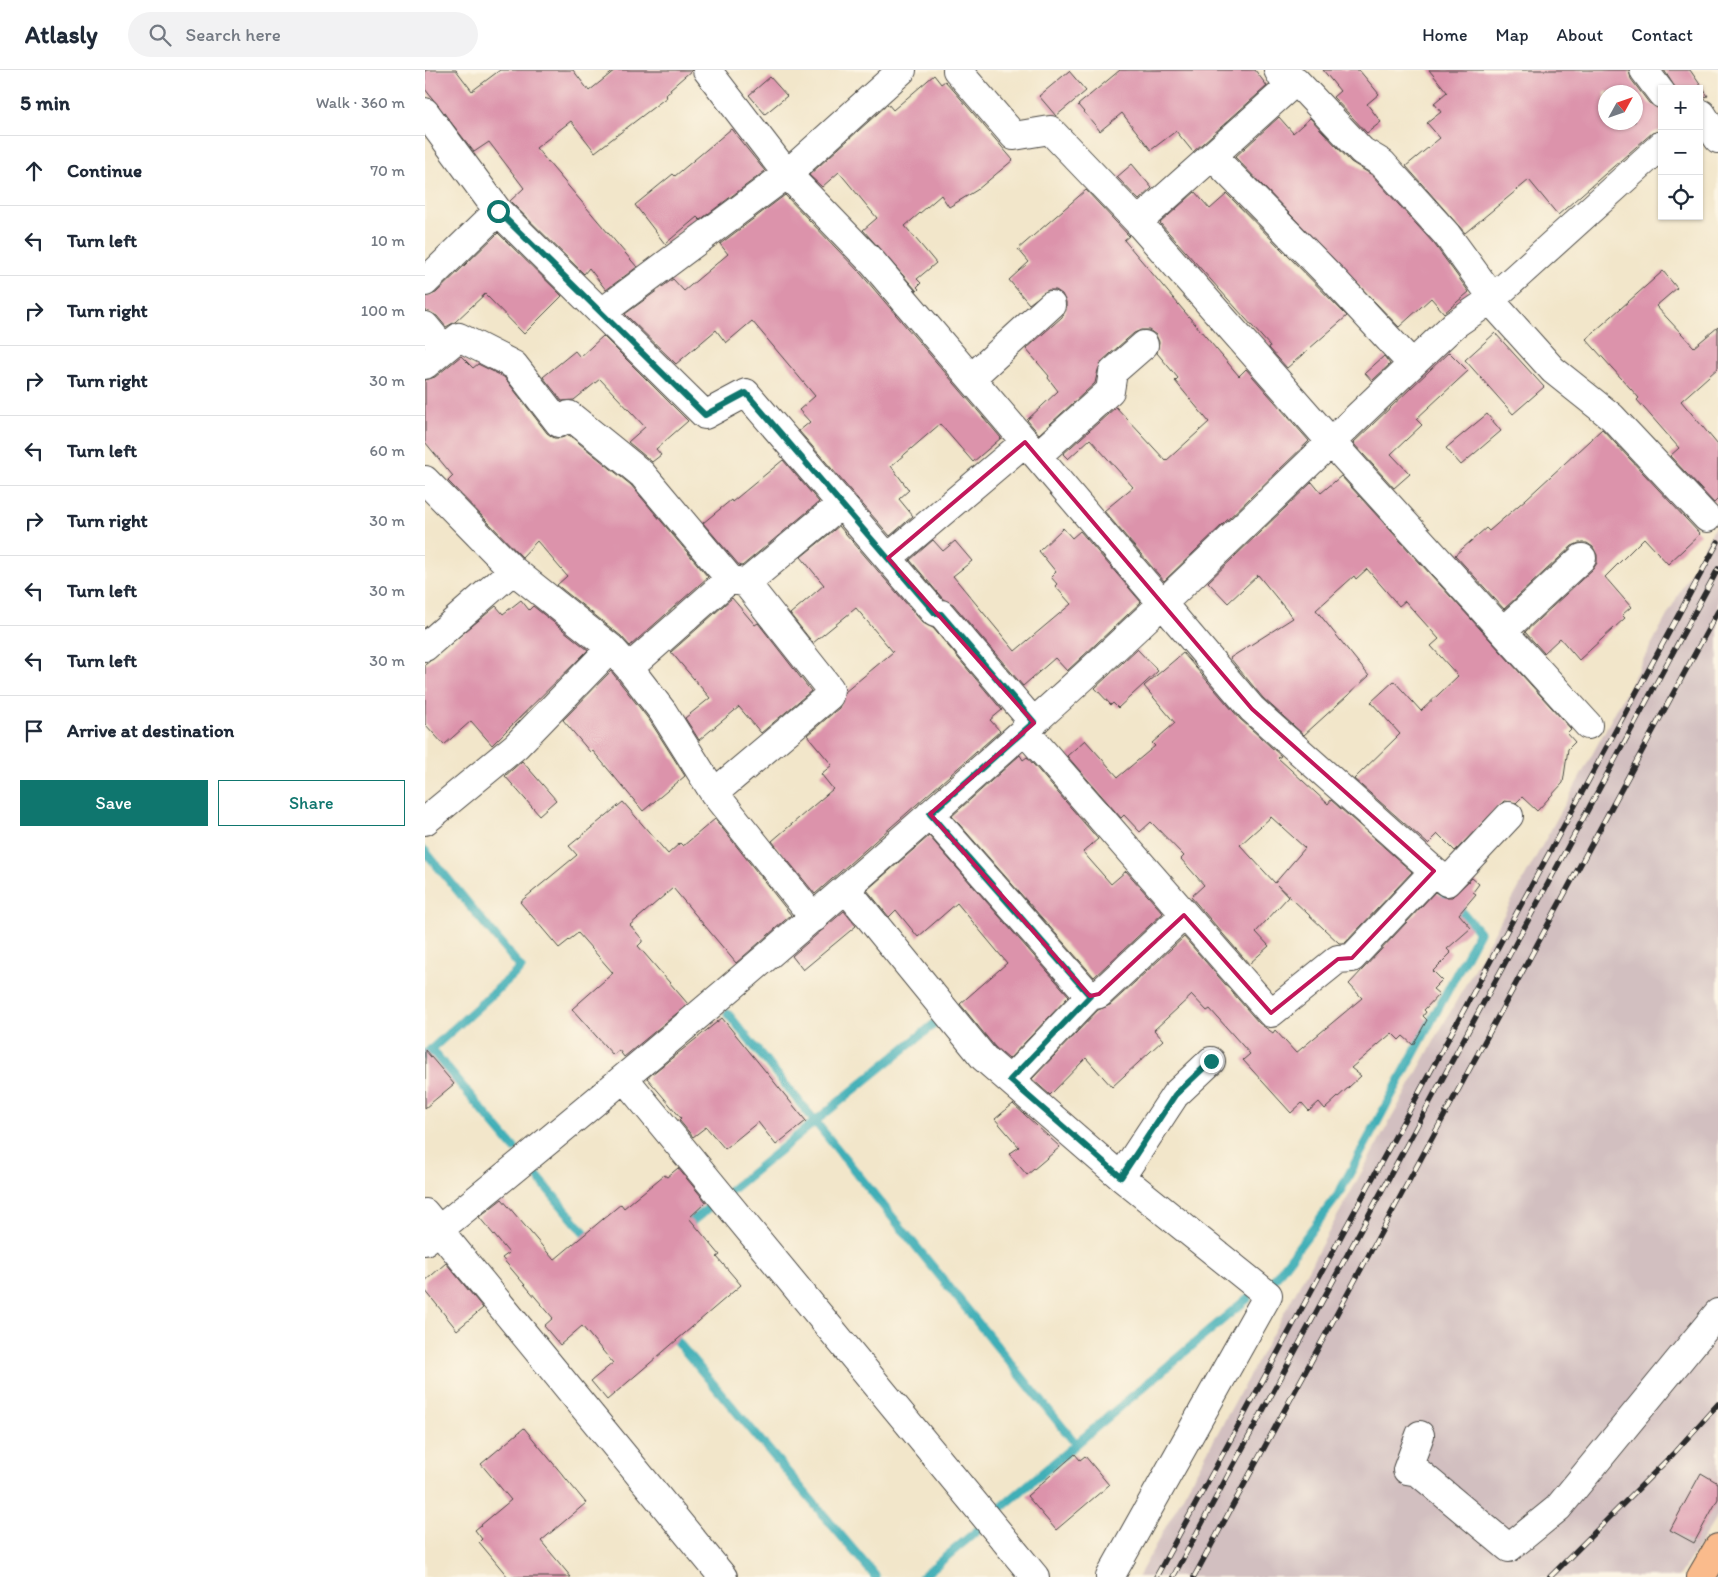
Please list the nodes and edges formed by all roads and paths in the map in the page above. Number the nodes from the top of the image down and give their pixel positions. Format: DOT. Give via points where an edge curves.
graph roads {
  1 [pos="707,70"];
  2 [pos="957,70"];
  3 [pos="1644,70"];
  4 [pos="895,72"];
  5 [pos="1293,77"];
  6 [pos="1658,89"];
  7 [pos="1706,111"];
  8 [pos="425,112"];
  9 [pos="1718,139"];
  10 [pos="1658,149"];
  11 [pos="1212,156"];
  12 [pos="787,174"];
  13 [pos="498,211"];
  14 [pos="1138,222"];
  15 [pos="425,282"];
  16 [pos="1492,299"];
  17 [pos="1051,305"];
  18 [pos="601,313"];
  19 [pos="425,326"];
  20 [pos="1144,345"];
  21 [pos="435,357"];
  22 [pos="1412,364"];
  23 [pos="971,378"];
  24 [pos="1331,442"];
  25 [pos="1031,449"];
  26 [pos="425,480"];
  27 [pos="841,504"];
  28 [pos="1707,518"];
  29 [pos="888,558"];
  30 [pos="1582,558"];
  31 [pos="513,570"];
  32 [pos="738,581"];
  33 [pos="1162,604"];
  34 [pos="1503,631"];
  35 [pos="425,647"];
  36 [pos="611,648"];
  37 [pos="629,668"];
  38 [pos="1588,725"];
  39 [pos="1029,726"];
  40 [pos="714,793"];
  41 [pos="930,814"];
  42 [pos="1509,816"];
  43 [pos="425,820"];
  44 [pos="1434,871"];
  45 [pos="847,890"];
  46 [pos="1184,915"];
  47 [pos="814,918"];
  48 [pos="1090,996"];
  49 [pos="1211,1061"];
  50 [pos="625,1078"];
  51 [pos="1010,1080"];
  52 [pos="1121,1177"];
  53 [pos="430,1228"];
  54 [pos="1718,1314"];
  55 [pos="1420,1435"];
  56 [pos="1718,1548"];
  57 [pos="723,1577"];
  58 [pos="1035,1577"];
  59 [pos="1110,1577"];
  60 [pos="1701,1577"];
  1 -- 12 [label="street"];
  2 -- 14 [label="street" via="1014,136 1051,130"];
  3 -- 6 [label="street"];
  4 -- 12 [label="street"];
  5 -- 11 [label="street"];
  5 -- 16 [label="street" via="1361,151 1382,162 1447,235"];
  7 -- 9 [label="street"];
  8 -- 13 [label="street"];
  10 -- 16 [label="street"];
  11 -- 14 [label="street"];
  11 -- 22 [label="street"];
  12 -- 18 [label="street"];
  12 -- 23 [label="street" via="873,263"];
  13 -- 15 [label="street"];
  13 -- 18 [label="street"];
  14 -- 24 [label="street"];
  16 -- 22 [label="street" via="1454,325"];
  16 -- 28 [label="street" via="1553,370 1612,417"];
  17 -- 23 [label="street"];
  18 -- 27 [label="street" via="705,415 746,393"];
  19 -- 21 [label="street"];
  20 -- 25 [label="street" via="1113,372 1110,391"];
  21 -- 32 [label="street" via="459,337 514,365 559,423 569,415 642,474"];
  22 -- 24 [label="street"];
  23 -- 25 [label="street"];
  24 -- 33 [label="street"];
  24 -- 34 [label="street"];
  25 -- 29 [label="street"];
  25 -- 33 [label="street"];
  26 -- 31 [label="street"];
  27 -- 29 [label="street"];
  27 -- 32 [label="street"];
  29 -- 39 [label="street" via="935,613 941,614"];
  30 -- 34 [label="street"];
  31 -- 35 [label="street"];
  31 -- 36 [label="street"];
  32 -- 37 [label="street"];
  32 -- 40 [label="street" via="830,689 829,696"];
  33 -- 39 [label="street"];
  33 -- 44 [label="street" via="1251,709"];
  34 -- 38 [label="street"];
  36 -- 37 [label="street"];
  36 -- 43 [label="street" via="516,746"];
  37 -- 40 [label="street" via="663,712"];
  39 -- 41 [label="street"];
  39 -- 46 [label="street"];
  40 -- 47 [label="street"];
  41 -- 45 [label="street"];
  41 -- 48 [label="street"];
  42 -- 44 [label="street" via="1447,882"];
  44 -- 46 [label="street" via="1352,958 1338,959 1271,1013"];
  45 -- 47 [label="street"];
  45 -- 51 [label="street" via="984,1058"];
  46 -- 48 [label="street" via="1099,994"];
  47 -- 50 [label="street"];
  48 -- 51 [label="street"];
  49 -- 52 [label="street" via="1175,1095"];
  50 -- 53 [label="street"];
  50 -- 58 [label="street"];
  51 -- 52 [label="street"];
  52 -- 59 [label="street" via="1268,1295"];
  53 -- 57 [label="street"];
  54 -- 55 [label="street" via="1558,1508 1509,1548 1417,1472 1407,1470"];
  56 -- 60 [label="main road"];
}
